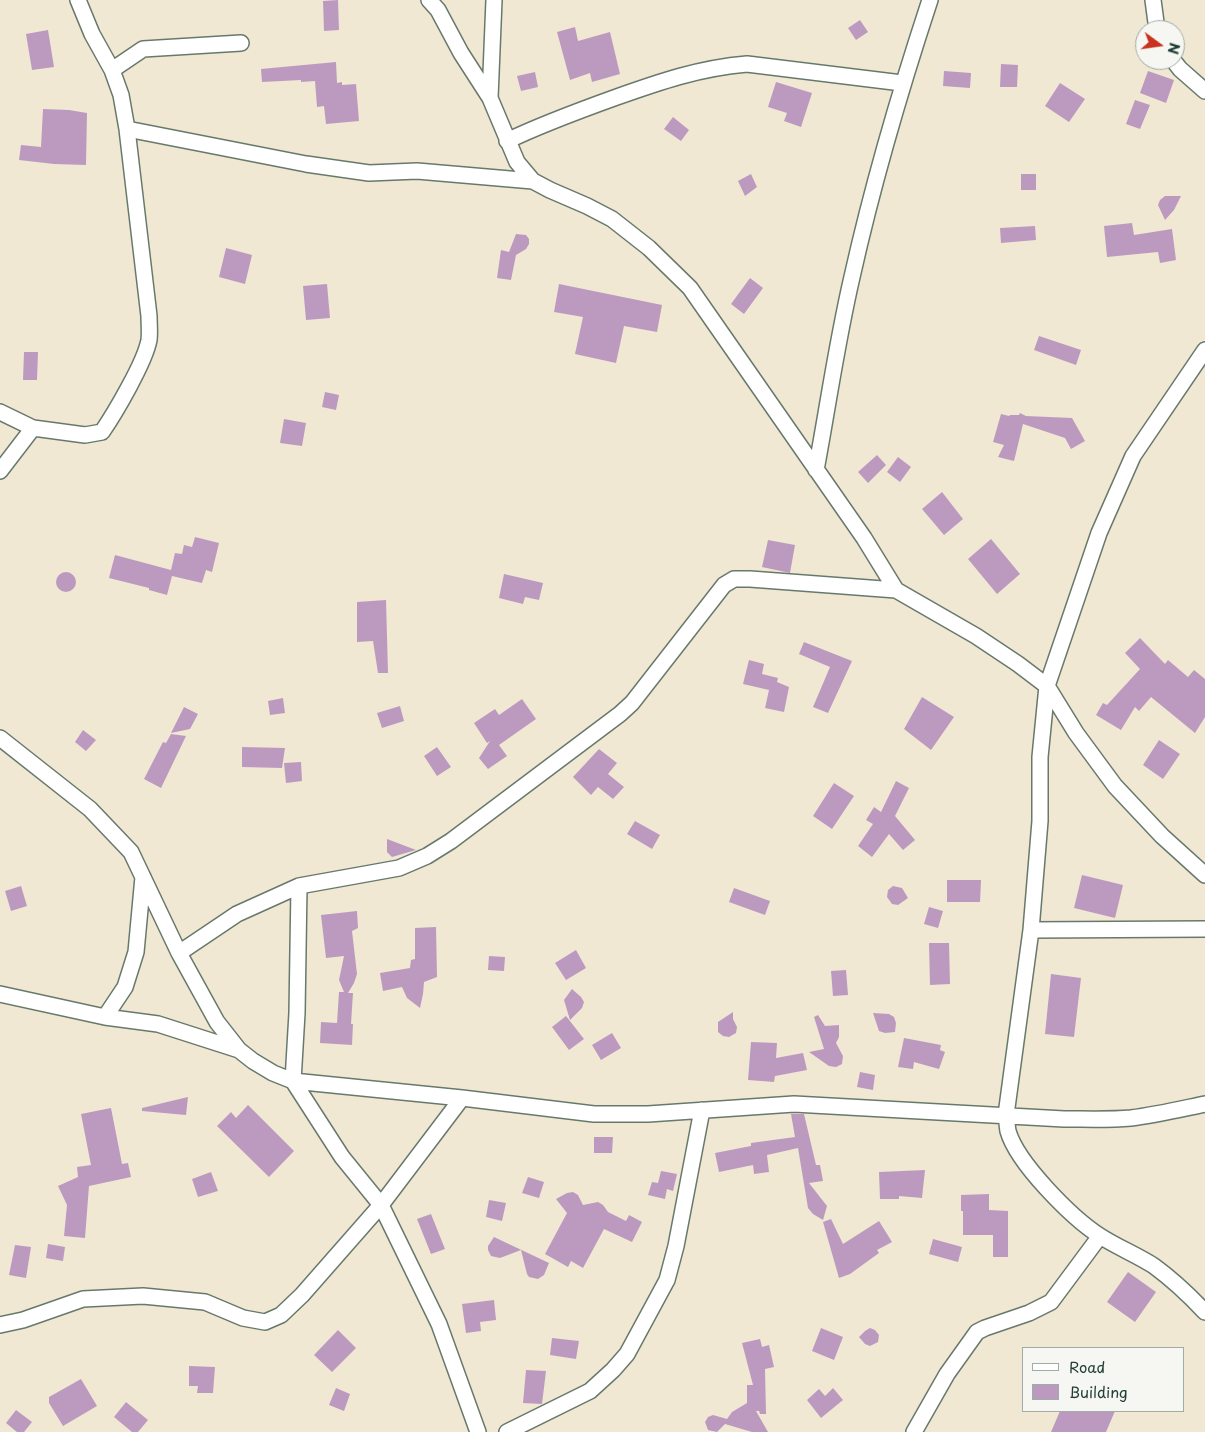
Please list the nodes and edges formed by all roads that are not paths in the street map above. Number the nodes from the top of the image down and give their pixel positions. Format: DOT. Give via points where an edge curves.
graph roads {
  1 [pos="78,0"];
  2 [pos="430,0"];
  3 [pos="494,0"];
  4 [pos="930,0"];
  5 [pos="1153,0"];
  6 [pos="1156,20"];
  7 [pos="241,43"];
  8 [pos="112,70"];
  9 [pos="1181,70"];
  10 [pos="902,83"];
  11 [pos="1205,91"];
  12 [pos="490,98"];
  13 [pos="127,129"];
  14 [pos="507,140"];
  15 [pos="533,180"];
  16 [pos="1205,350"];
  17 [pos="0,412"];
  18 [pos="33,428"];
  19 [pos="816,470"];
  20 [pos="0,471"];
  21 [pos="896,590"];
  22 [pos="1047,686"];
  23 [pos="0,738"];
  24 [pos="1205,875"];
  25 [pos="143,876"];
  26 [pos="299,886"];
  27 [pos="1031,930"];
  28 [pos="1205,930"];
  29 [pos="179,953"];
  30 [pos="1,994"];
  31 [pos="105,1017"];
  32 [pos="239,1050"];
  33 [pos="293,1081"];
  34 [pos="462,1098"];
  35 [pos="1205,1104"];
  36 [pos="702,1110"];
  37 [pos="1006,1115"];
  38 [pos="381,1205"];
  39 [pos="1100,1236"];
  40 [pos="1205,1312"];
  41 [pos="0,1324"];
  42 [pos="478,1432"];
  43 [pos="507,1432"];
  44 [pos="915,1432"];
  1 -- 8 [label="street"];
  2 -- 12 [label="street"];
  3 -- 12 [label="street"];
  4 -- 10 [label="street"];
  5 -- 6 [label="street"];
  7 -- 8 [label="street" via="143,49"];
  8 -- 13 [label="street" via="121,95"];
  9 -- 11 [label="street"];
  10 -- 14 [label="street" via="747,64 728,66 689,73 642,88"];
  10 -- 19 [label="street" via="851,278"];
  12 -- 14 [label="street"];
  13 -- 15 [label="street" via="368,173 417,171"];
  13 -- 18 [label="street" via="149,339 130,383 102,432 85,435"];
  14 -- 15 [label="street" via="517,162"];
  15 -- 19 [label="street" via="612,219 650,248 690,288"];
  16 -- 22 [label="street" via="1133,456 1099,533"];
  17 -- 18 [label="street"];
  18 -- 20 [label="street"];
  19 -- 21 [label="street"];
  21 -- 22 [label="street" via="976,636"];
  21 -- 26 [label="street" via="734,579 724,586 620,714 451,841 399,868"];
  22 -- 24 [label="street" via="1115,786 1162,836"];
  22 -- 27 [label="street"];
  23 -- 25 [label="street" via="90,809 131,852"];
  25 -- 29 [label="street"];
  25 -- 31 [label="street" via="136,952 126,987"];
  26 -- 29 [label="street" via="237,914"];
  26 -- 33 [label="street"];
  27 -- 28 [label="street"];
  27 -- 37 [label="street"];
  29 -- 32 [label="street" via="217,1022"];
  30 -- 31 [label="street"];
  31 -- 32 [label="street" via="158,1024"];
  32 -- 33 [label="street" via="273,1073"];
  33 -- 34 [label="street"];
  33 -- 38 [label="street" via="342,1157"];
  34 -- 36 [label="street" via="594,1114"];
  34 -- 38 [label="street"];
  35 -- 37 [label="street" via="1130,1118 1064,1119"];
  36 -- 37 [label="street" via="794,1104"];
  36 -- 43 [label="street" via="667,1280 627,1354 590,1391"];
  37 -- 39 [label="street" via="1008,1130 1022,1157 1052,1194"];
  38 -- 41 [label="street" via="302,1295 281,1315 265,1322 243,1318 205,1302 143,1296 83,1299 23,1320"];
  38 -- 42 [label="street" via="440,1324"];
  39 -- 40 [label="street" via="1152,1265"];
  39 -- 44 [label="street" via="1051,1302 977,1332 947,1374"];
}
